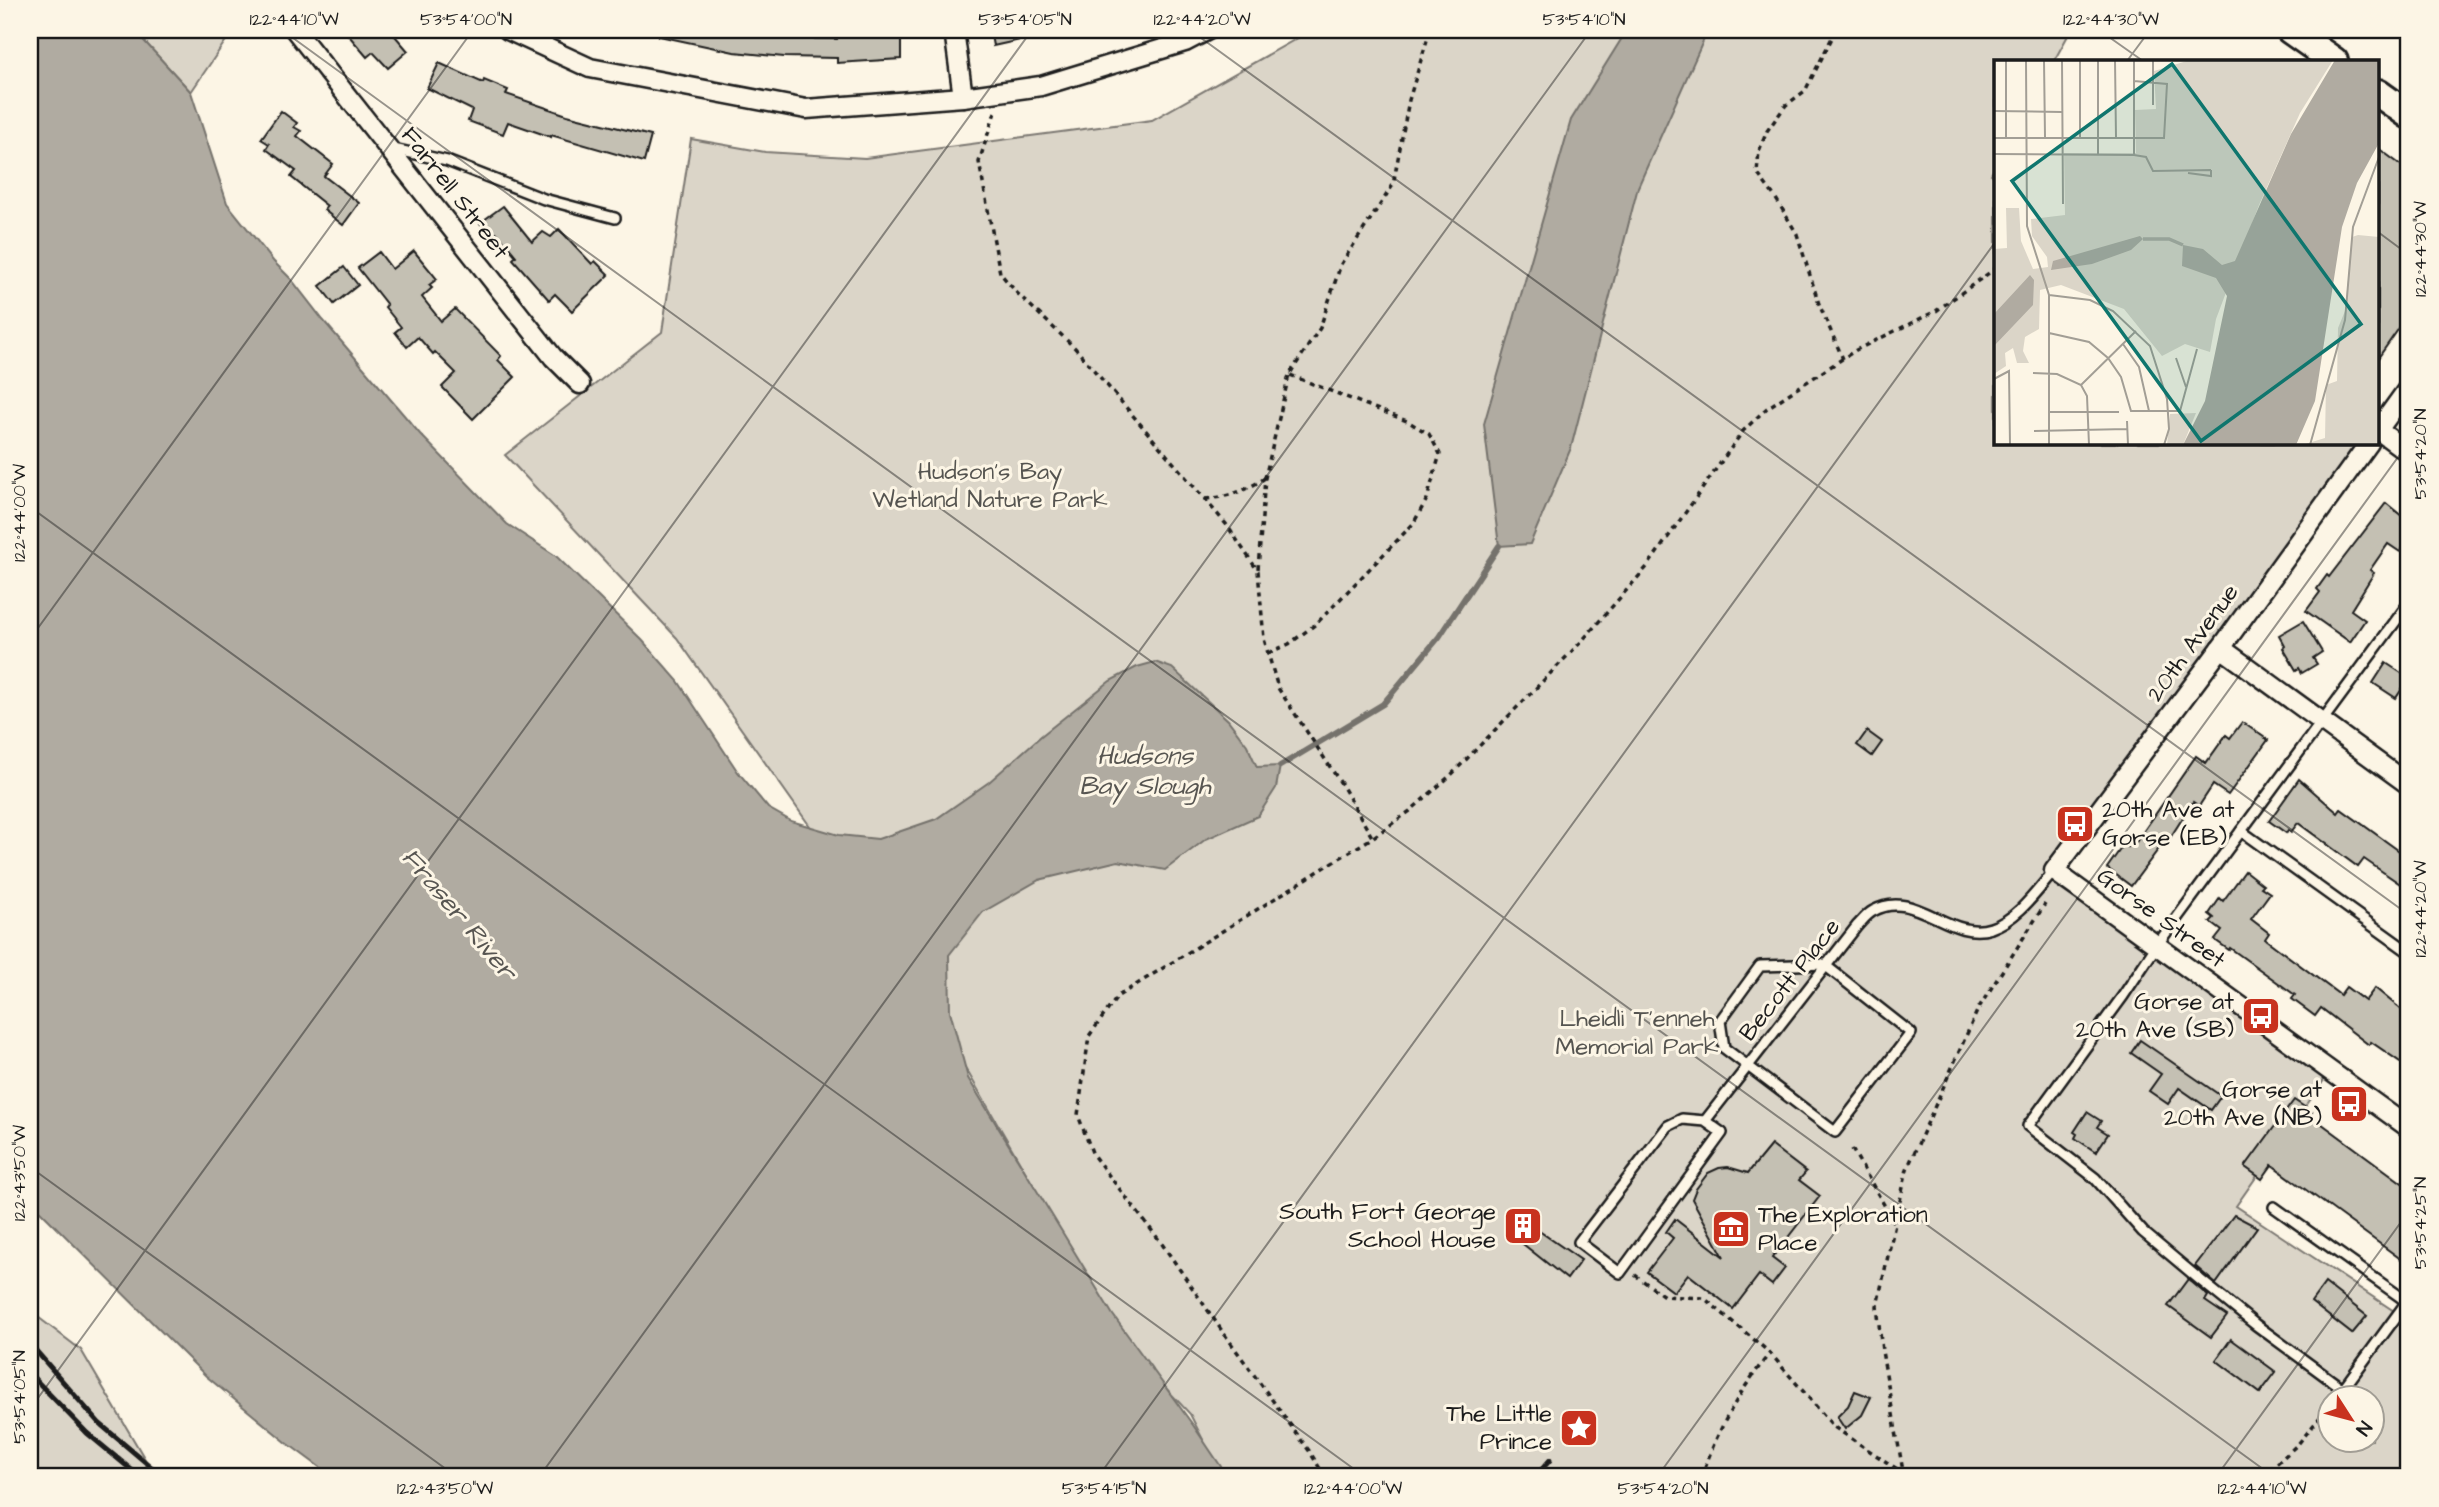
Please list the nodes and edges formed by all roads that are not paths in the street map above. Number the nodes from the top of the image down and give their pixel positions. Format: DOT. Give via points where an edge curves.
graph roads {
  1 [pos="295,30"];
  2 [pos="508,30"];
  3 [pos="954,30"];
  4 [pos="1208,30"];
  5 [pos="2290,30"];
  6 [pos="2333,60"];
  7 [pos="2380,94"];
  8 [pos="963,97"];
  9 [pos="2409,115"];
  10 [pos="388,147"];
  11 [pos="615,218"];
  12 [pos="580,384"];
  13 [pos="2409,387"];
  14 [pos="2380,427"];
  15 [pos="2380,431"];
  16 [pos="2368,444"];
  17 [pos="2409,453"];
  18 [pos="2409,603"];
  19 [pos="2405,616"];
  20 [pos="2221,648"];
  21 [pos="2322,722"];
  22 [pos="2409,785"];
  23 [pos="2241,831"];
  24 [pos="2054,871"];
  25 [pos="2157,945"];
  26 [pos="2409,952"];
  27 [pos="1827,965"];
  28 [pos="1747,1067"];
  29 [pos="1705,1121"];
  30 [pos="2409,1128"];
  31 [pos="2274,1207"];
  32 [pos="2409,1301"];
  1 -- 10 [label="street, Farrell Street"];
  2 -- 8 [label="street" via="590,68 806,110"];
  3 -- 8 [label="street"];
  4 -- 8 [label="street" via="1185,42 1041,86"];
  5 -- 6 [label="main road"];
  7 -- 9 [label="main road"];
  10 -- 11 [label="lane" via="447,161 544,199"];
  10 -- 12 [label="street, Farrell Street"];
  13 -- 14 [label="street"];
  15 -- 17 [label="street"];
  16 -- 20 [label="street, 20th Avenue"];
  18 -- 19 [label="lane"];
  19 -- 21 [label="lane"];
  20 -- 21 [label="street"];
  20 -- 24 [label="street, 20th Avenue"];
  21 -- 22 [label="street"];
  21 -- 23 [label="lane"];
  23 -- 25 [label="lane"];
  23 -- 26 [label="lane"];
  24 -- 25 [label="street, Gorse Street"];
  24 -- 27 [label="lane, Becott Place" via="2024,906 1989,929 1969,930 1905,905 1872,911"];
  25 -- 30 [label="street, Gorse Street"];
  25 -- 32 [label="lane" via="2028,1126 2095,1178 2143,1231 2199,1279 2343,1389"];
  27 -- 28 [label="lane, Becott Place"];
  27 -- 28 [label="lane" via="1760,966 1720,1021 1724,1048"];
  27 -- 28 [label="lane" via="1911,1033 1835,1132"];
  28 -- 29 [label="lane, Becott Place"];
  29 -- 29 [label="lane" via="1722,1133 1620,1273 1579,1242 1668,1126 1682,1119"];
  31 -- 32 [label="lane"];
}
